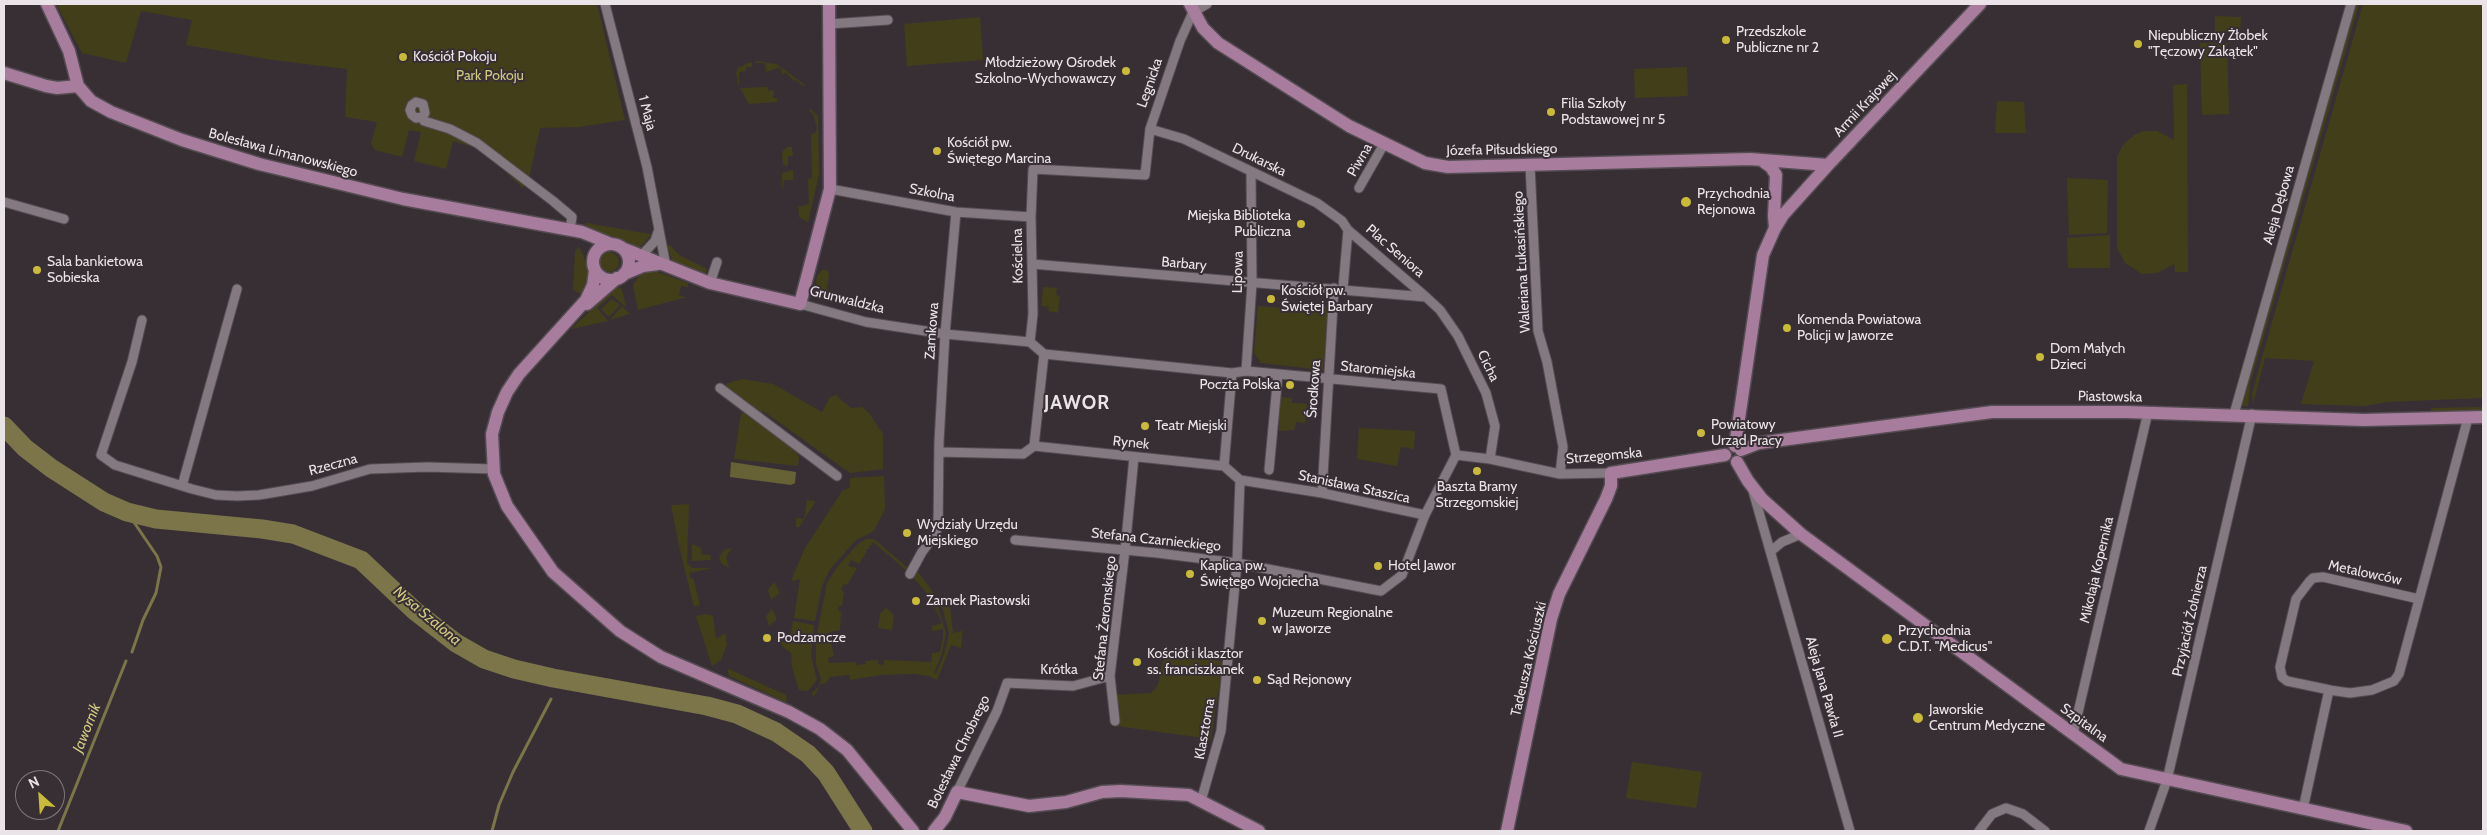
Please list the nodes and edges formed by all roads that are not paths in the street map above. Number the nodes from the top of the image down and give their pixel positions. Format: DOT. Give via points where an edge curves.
graph roads {
  1 [pos="47,4"];
  2 [pos="605,4"];
  3 [pos="829,4"];
  4 [pos="1207,4"];
  5 [pos="1980,4"];
  6 [pos="2351,4"];
  7 [pos="1191,8"];
  8 [pos="888,20"];
  9 [pos="829,24"];
  10 [pos="4,73"];
  11 [pos="78,86"];
  12 [pos="422,117"];
  13 [pos="1150,129"];
  14 [pos="1384,144"];
  15 [pos="1764,162"];
  16 [pos="1530,165"];
  17 [pos="1828,165"];
  18 [pos="1033,169"];
  19 [pos="1251,173"];
  20 [pos="1359,188"];
  21 [pos="830,189"];
  22 [pos="4,202"];
  23 [pos="956,212"];
  24 [pos="1031,217"];
  25 [pos="64,219"];
  26 [pos="571,223"];
  27 [pos="1776,228"];
  28 [pos="1348,230"];
  29 [pos="658,232"];
  30 [pos="617,246"];
  31 [pos="595,254"];
  32 [pos="641,256"];
  33 [pos="717,262"];
  34 [pos="661,263"];
  35 [pos="1032,264"];
  36 [pos="595,270"];
  37 [pos="621,276"];
  38 [pos="710,283"];
  39 [pos="1252,283"];
  40 [pos="1338,288"];
  41 [pos="237,289"];
  42 [pos="1426,297"];
  43 [pos="800,304"];
  44 [pos="577,312"];
  45 [pos="142,320"];
  46 [pos="945,334"];
  47 [pos="1030,342"];
  48 [pos="1044,354"];
  49 [pos="1246,371"];
  50 [pos="1232,373"];
  51 [pos="1278,374"];
  52 [pos="1328,378"];
  53 [pos="720,388"];
  54 [pos="2148,412"];
  55 [pos="2234,414"];
  56 [pos="2252,414"];
  57 [pos="2483,417"];
  58 [pos="2468,418"];
  59 [pos="1738,428"];
  60 [pos="1755,444"];
  61 [pos="1034,446"];
  62 [pos="939,452"];
  63 [pos="1737,453"];
  64 [pos="1456,455"];
  65 [pos="1134,457"];
  66 [pos="1490,459"];
  67 [pos="1224,466"];
  68 [pos="493,469"];
  69 [pos="1269,470"];
  70 [pos="1611,473"];
  71 [pos="1560,474"];
  72 [pos="837,476"];
  73 [pos="1240,480"];
  74 [pos="182,486"];
  75 [pos="1752,488"];
  76 [pos="1322,493"];
  77 [pos="1425,515"];
  78 [pos="1802,534"];
  79 [pos="1016,540"];
  80 [pos="1125,550"];
  81 [pos="1771,551"];
  82 [pos="1237,563"];
  83 [pos="910,574"];
  84 [pos="2419,599"];
  85 [pos="1110,676"];
  86 [pos="1007,683"];
  87 [pos="2330,690"];
  88 [pos="1115,721"];
  89 [pos="2073,734"];
  90 [pos="2167,780"];
  91 [pos="956,792"];
  92 [pos="1201,801"];
  93 [pos="2303,809"];
  94 [pos="913,831"];
  95 [pos="934,831"];
  96 [pos="1258,831"];
  97 [pos="1507,831"];
  98 [pos="1850,831"];
  99 [pos="1979,831"];
  100 [pos="2045,831"];
  101 [pos="2149,831"];
  102 [pos="2406,831"];
  1 -- 11 [label="street" via="69,52"];
  2 -- 29 [label="street, 1 Maja" via="647,167"];
  3 -- 9 [label="street"];
  4 -- 7 [label="street"];
  5 -- 17 [label="street, Armii Krajowej"];
  6 -- 55 [label="street, Aleja Dębowa"];
  7 -- 13 [label="street, Legnicka"];
  7 -- 14 [label="street, Józefa Piłsudskiego" via="1203,28 1218,43 1349,126"];
  8 -- 9 [label="street"];
  9 -- 21 [label="street"];
  10 -- 11 [label="street" via="57,88"];
  11 -- 26 [label="street, Bolesława Limanowskiego" via="91,101 111,112 182,140 259,164 403,199"];
  12 -- 26 [label="street" via="424,121 477,143"];
  13 -- 18 [label="street, Legnicka" via="1145,175"];
  13 -- 19 [label="street, Drukarska" via="1184,140"];
  14 -- 16 [label="street, Józefa Piłsudskiego" via="1425,163 1448,167"];
  14 -- 20 [label="street, Piwna"];
  15 -- 16 [label="street, Józefa Piłsudskiego" via="1750,159"];
  15 -- 17 [label="street, Józefa Piłsudskiego"];
  15 -- 27 [label="street, Armii Krajowej" via="1776,175"];
  16 -- 71 [label="street, Waleriana Łukasińskiego" via="1538,331 1562,447"];
  17 -- 27 [label="street, Armii Krajowej" via="1799,196"];
  18 -- 24 [label="street, Kościelna"];
  19 -- 28 [label="street, Drukarska" via="1317,203 1342,221"];
  19 -- 39 [label="street, Lipowa"];
  21 -- 23 [label="street, Szkolna"];
  21 -- 43 [label="street"];
  22 -- 25 [label="street"];
  23 -- 24 [label="street, Szkolna"];
  23 -- 46 [label="street, Zamkowa"];
  24 -- 35 [label="street, Kościelna"];
  26 -- 30 [label="street, Bolesława Limanowskiego"];
  26 -- 31 [label="street"];
  27 -- 59 [label="street, Armii Krajowej" via="1764,255"];
  28 -- 40 [label="street, Plac Seniora"];
  28 -- 42 [label="street, Plac Seniora"];
  29 -- 32 [label="street" via="656,241"];
  29 -- 34 [label="street, 1 Maja" via="665,261"];
  30 -- 31 [label="street" via="602,247"];
  30 -- 32 [label="street, Grunwaldzka"];
  30 -- 37 [label="street" via="629,260"];
  31 -- 36 [label="street"];
  32 -- 34 [label="street, Grunwaldzka"];
  33 -- 38 [label="street"];
  34 -- 37 [label="street" via="643,266"];
  34 -- 38 [label="street, Grunwaldzka"];
  35 -- 39 [label="street, Barbary"];
  35 -- 47 [label="street, Kościelna"];
  36 -- 37 [label="street" via="605,279"];
  36 -- 44 [label="street" via="590,293"];
  37 -- 44 [label="street"];
  38 -- 43 [label="street, Grunwaldzka"];
  39 -- 40 [label="street, Barbary"];
  39 -- 49 [label="street, Lipowa"];
  40 -- 42 [label="street, Plac Seniora"];
  40 -- 52 [label="street, Środkowa"];
  41 -- 74 [label="street"];
  42 -- 66 [label="street, Cicha" via="1440,310 1458,336 1486,394 1495,426"];
  43 -- 46 [label="street, Grunwaldzka" via="866,322"];
  44 -- 68 [label="street" via="519,374 507,392 492,434"];
  45 -- 74 [label="street, Rzeczna" via="132,362 101,455 115,465"];
  46 -- 47 [label="street, Grunwaldzka"];
  46 -- 62 [label="street, Zamkowa"];
  47 -- 48 [label="street"];
  48 -- 50 [label="street"];
  48 -- 61 [label="street"];
  49 -- 50 [label="street"];
  49 -- 51 [label="street, Staromiejska"];
  50 -- 67 [label="street"];
  51 -- 52 [label="street, Staromiejska"];
  51 -- 69 [label="street"];
  52 -- 64 [label="street, Staromiejska" via="1441,389"];
  52 -- 76 [label="street, Środkowa"];
  53 -- 72 [label="street"];
  54 -- 55 [label="street, Piastowska"];
  54 -- 60 [label="street, Piastowska" via="1992,412"];
  54 -- 89 [label="street, Mikołaja Kopernika"];
  55 -- 56 [label="street, Piastowska"];
  56 -- 58 [label="street, Piastowska" via="2364,420"];
  56 -- 90 [label="street, Przyjaciół Żołnierza"];
  57 -- 58 [label="street, Piastowska"];
  58 -- 84 [label="street, Metalowców"];
  59 -- 60 [label="street"];
  59 -- 63 [label="street, Armii Krajowej"];
  60 -- 63 [label="street, Piastowska"];
  61 -- 62 [label="street" via="1023,454"];
  61 -- 65 [label="street, Rynek"];
  62 -- 83 [label="street, Zamkowa" via="938,526"];
  63 -- 70 [label="street, Strzegomska" via="1728,461 1725,455"];
  63 -- 75 [label="street, Szpitalna"];
  64 -- 66 [label="street, Strzegomska"];
  64 -- 77 [label="street, Stanisława Staszica"];
  65 -- 67 [label="street, Rynek"];
  65 -- 80 [label="street, Stefana Żeromskiego"];
  66 -- 71 [label="street, Strzegomska"];
  67 -- 73 [label="street"];
  68 -- 74 [label="street, Rzeczna" via="370,469 312,486 259,495 216,495"];
  68 -- 94 [label="street" via="499,490 516,522 541,557 570,588 620,631 661,657 789,712 820,729 847,750"];
  70 -- 71 [label="street, Strzegomska"];
  70 -- 97 [label="street, Tadeusza Kościuszki" via="1606,499 1559,594 1551,619"];
  73 -- 76 [label="street, Stanisława Staszica"];
  73 -- 82 [label="street, Klasztorna"];
  75 -- 78 [label="street, Szpitalna"];
  75 -- 81 [label="street, Aleja Jana Pawła II"];
  76 -- 77 [label="street, Stanisława Staszica"];
  77 -- 82 [label="street, Stefana Czarnieckiego" via="1402,575 1381,591"];
  78 -- 81 [label="street" via="1782,542"];
  78 -- 89 [label="street, Szpitalna"];
  79 -- 80 [label="street, Stefana Czarnieckiego"];
  80 -- 82 [label="street, Stefana Czarnieckiego"];
  80 -- 85 [label="street, Stefana Żeromskiego"];
  81 -- 98 [label="street, Aleja Jana Pawła II"];
  82 -- 92 [label="street, Klasztorna" via="1222,731"];
  84 -- 87 [label="street, Metalowców" via="2399,674 2394,681 2358,693"];
  84 -- 87 [label="street, Metalowców" via="2323,577 2309,582 2296,599 2281,672 2288,681"];
  85 -- 86 [label="street, Krótka" via="1074,686"];
  85 -- 88 [label="street, Stefana Żeromskiego"];
  86 -- 91 [label="street, Bolesława Chrobrego" via="997,711"];
  87 -- 93 [label="street"];
  89 -- 90 [label="street, Szpitalna" via="2121,769"];
  90 -- 93 [label="street, Szpitalna"];
  90 -- 101 [label="street, Przyjaciół Żołnierza"];
  91 -- 92 [label="street" via="1029,806 1121,791 1184,794"];
  91 -- 95 [label="street, Bolesława Chrobrego" via="945,817"];
  92 -- 96 [label="street"];
  93 -- 102 [label="street, Szpitalna"];
  99 -- 100 [label="street" via="1992,814 2006,808 2023,814"];
}
